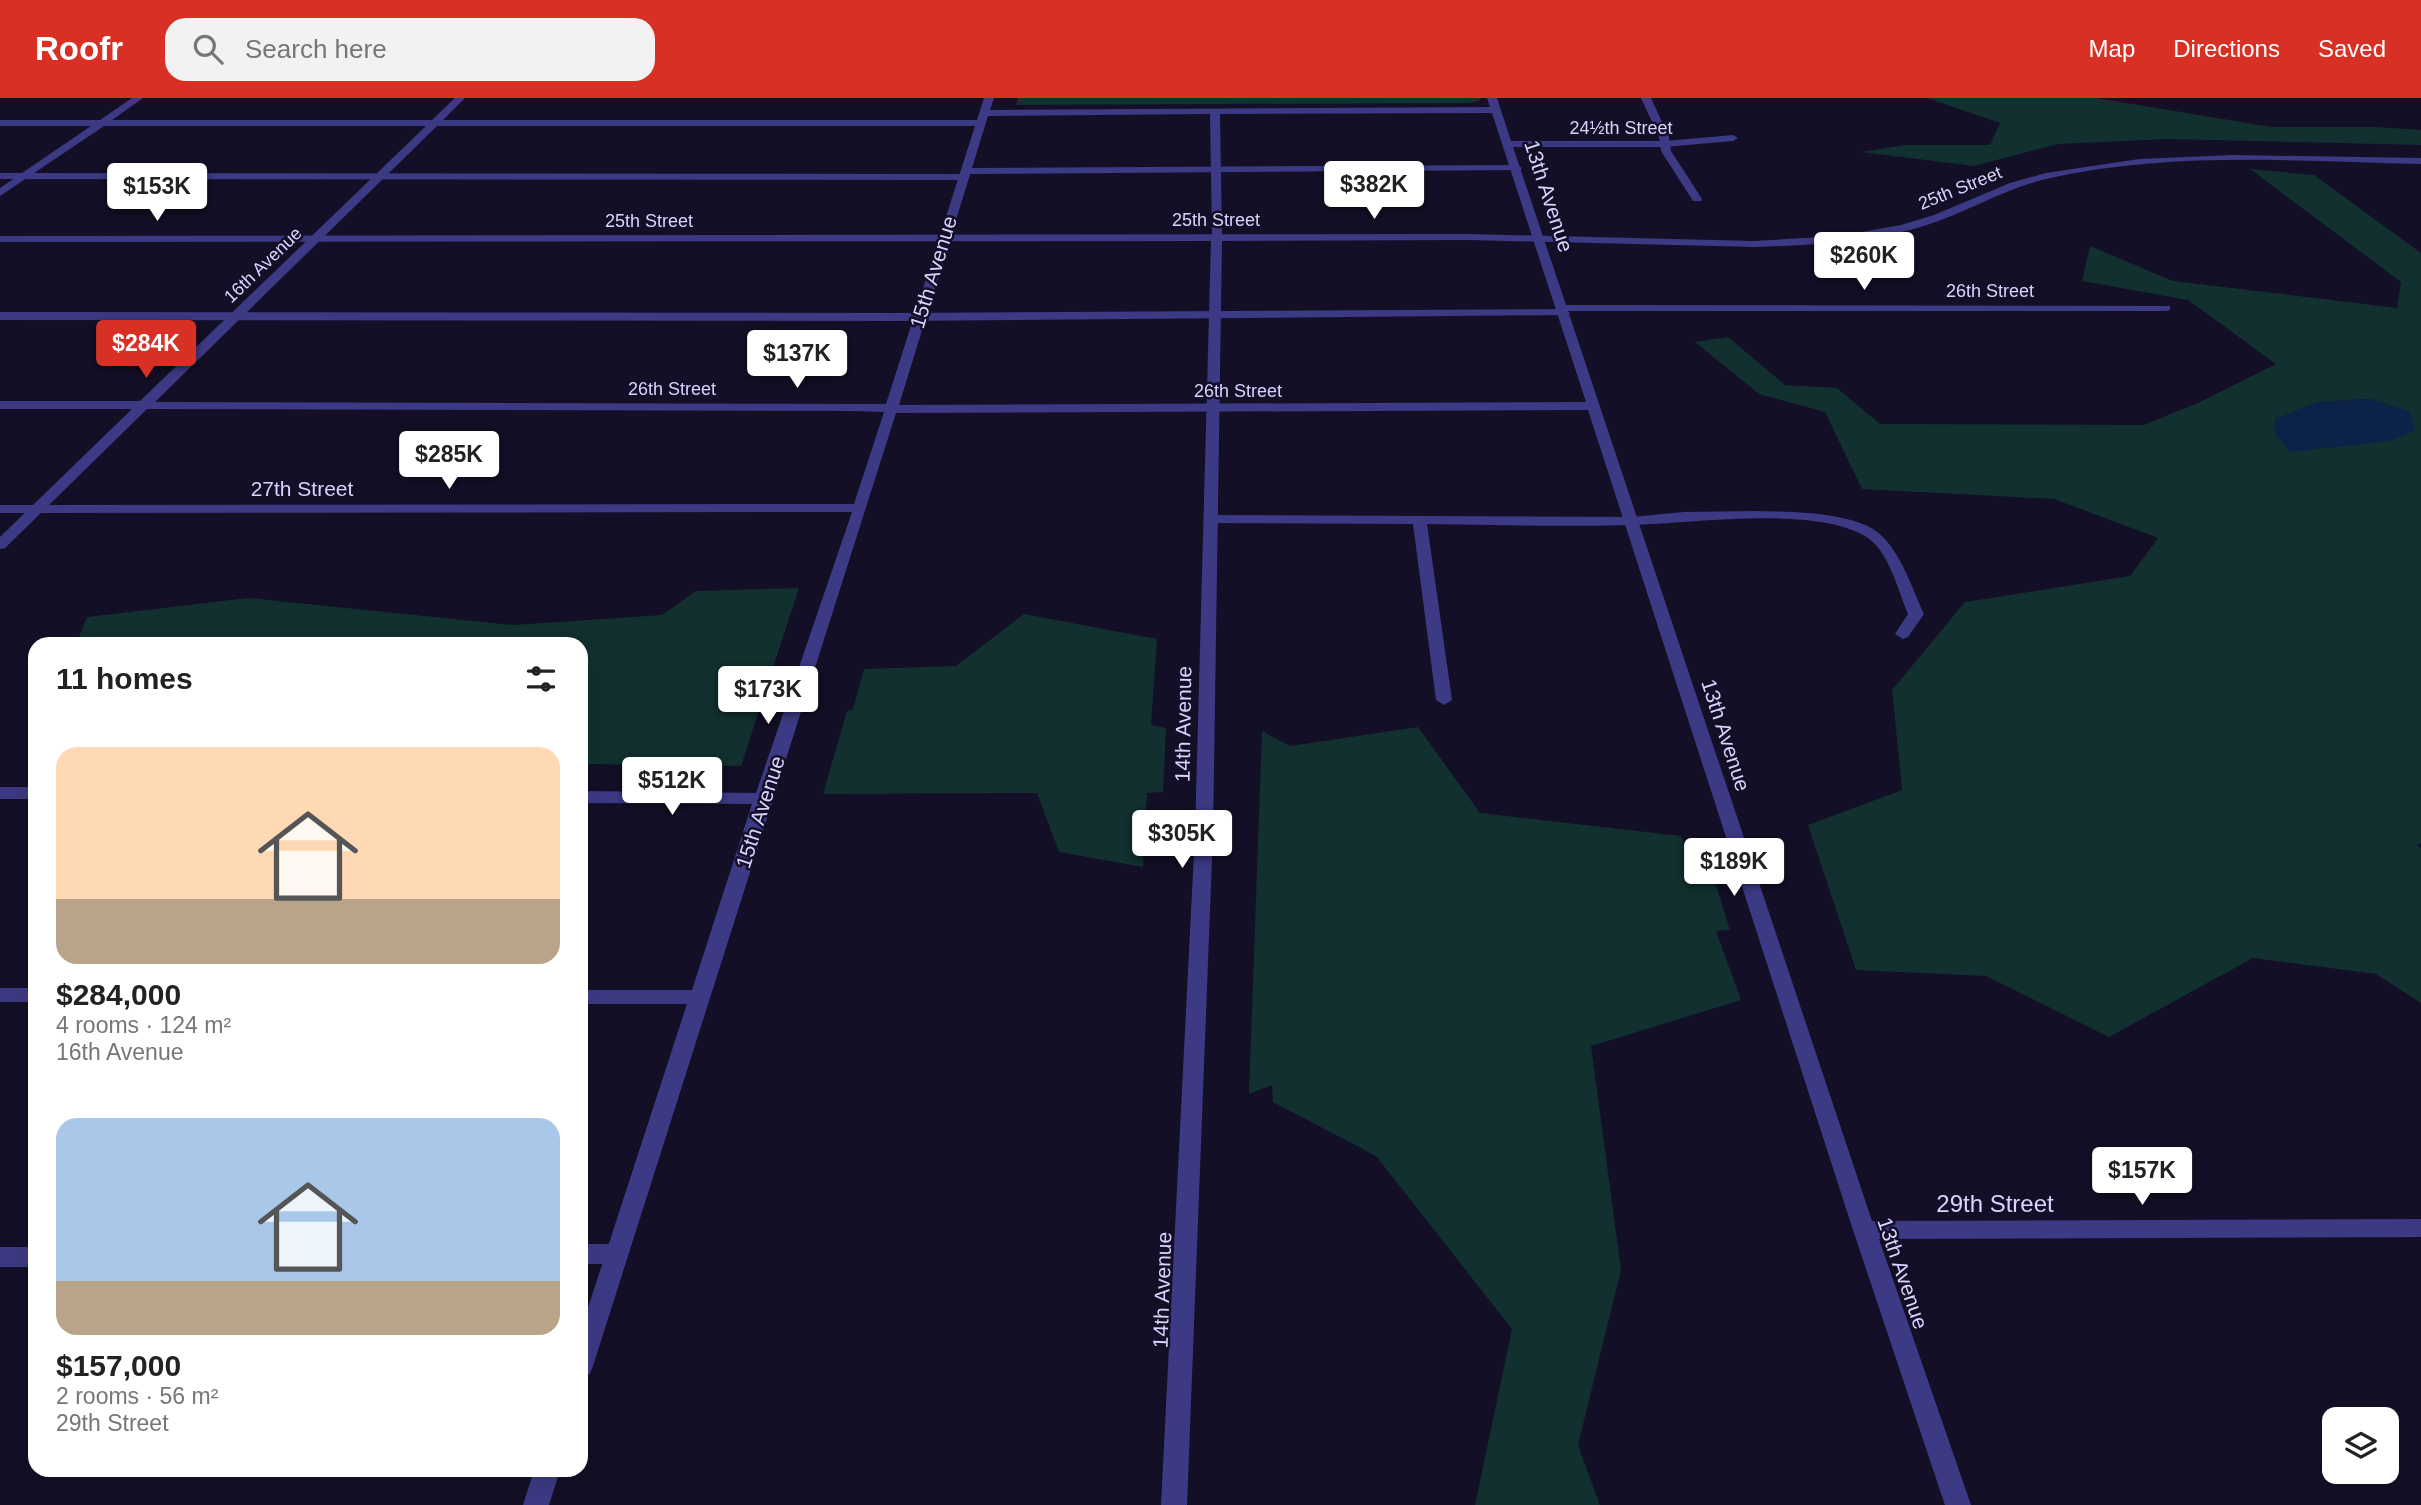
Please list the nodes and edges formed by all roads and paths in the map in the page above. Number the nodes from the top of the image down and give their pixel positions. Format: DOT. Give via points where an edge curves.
graph roads {
  1 [pos="138,98"];
  2 [pos="460,98"];
  3 [pos="1492,98"];
  4 [pos="1646,98"];
  5 [pos="1496,110"];
  6 [pos="985,111"];
  7 [pos="1215,112"];
  8 [pos="0,123"];
  9 [pos="435,123"];
  10 [pos="101,124"];
  11 [pos="1733,138"];
  12 [pos="1508,144"];
  13 [pos="1665,144"];
  14 [pos="2421,162"];
  15 [pos="1517,168"];
  16 [pos="1214,170"];
  17 [pos="965,174"];
  18 [pos="0,176"];
  19 [pos="26,176"];
  20 [pos="379,176"];
  21 [pos="0,193"];
  22 [pos="1697,199"];
  23 [pos="1217,237"];
  24 [pos="1540,237"];
  25 [pos="944,238"];
  26 [pos="0,239"];
  27 [pos="314,239"];
  28 [pos="2166,308"];
  29 [pos="1563,311"];
  30 [pos="1214,314"];
  31 [pos="236,315"];
  32 [pos="0,316"];
  33 [pos="919,317"];
  34 [pos="145,404"];
  35 [pos="0,405"];
  36 [pos="1595,406"];
  37 [pos="891,409"];
  38 [pos="1213,409"];
  39 [pos="0,509"];
  40 [pos="37,509"];
  41 [pos="860,509"];
  42 [pos="1211,519"];
  43 [pos="1632,521"];
  44 [pos="1420,522"];
  45 [pos="0,545"];
  46 [pos="1903,634"];
  47 [pos="1444,700"];
  48 [pos="0,793"];
  49 [pos="28,793"];
  50 [pos="588,797"];
  51 [pos="763,799"];
  52 [pos="0,995"];
  53 [pos="28,995"];
  54 [pos="588,997"];
  55 [pos="701,997"];
  56 [pos="2421,1228"];
  57 [pos="1864,1230"];
  58 [pos="588,1254"];
  59 [pos="617,1254"];
  60 [pos="28,1256"];
  61 [pos="0,1257"];
  62 [pos="588,1344"];
  63 [pos="545,1477"];
  64 [pos="536,1505"];
  65 [pos="1174,1505"];
  66 [pos="1958,1505"];
  1 -- 10 [label="street"];
  2 -- 9 [label="street, 16th Avenue"];
  3 -- 5 [label="street, 13th Avenue"];
  4 -- 13 [label="street"];
  5 -- 7 [label="street"];
  5 -- 12 [label="street, 13th Avenue"];
  6 -- 7 [label="street"];
  6 -- 9 [label="street"];
  6 -- 17 [label="street, 15th Avenue"];
  7 -- 16 [label="street, 14th Avenue"];
  8 -- 10 [label="street"];
  9 -- 10 [label="street"];
  9 -- 20 [label="street, 16th Avenue"];
  10 -- 19 [label="street"];
  11 -- 13 [label="street, 24½th Street"];
  12 -- 13 [label="street, 24½th Street"];
  12 -- 15 [label="street, 13th Avenue"];
  13 -- 22 [label="street"];
  14 -- 24 [label="street, 25th Street" via="2230,158 2115,165 2032,180 1896,229 1791,242 1694,244"];
  15 -- 16 [label="street"];
  15 -- 24 [label="street, 13th Avenue"];
  16 -- 17 [label="street"];
  16 -- 23 [label="street, 14th Avenue"];
  17 -- 20 [label="street"];
  17 -- 25 [label="street, 15th Avenue"];
  18 -- 19 [label="street"];
  19 -- 20 [label="street"];
  19 -- 21 [label="street"];
  20 -- 27 [label="street, 16th Avenue"];
  23 -- 24 [label="street, 25th Street"];
  23 -- 25 [label="street, 25th Street"];
  23 -- 30 [label="street, 14th Avenue"];
  24 -- 29 [label="street, 13th Avenue"];
  25 -- 27 [label="street, 25th Street"];
  25 -- 33 [label="street, 15th Avenue"];
  26 -- 27 [label="street, 25th Street"];
  27 -- 31 [label="street, 16th Avenue"];
  28 -- 29 [label="street, 26th Street"];
  29 -- 30 [label="street, 26th Street"];
  29 -- 36 [label="street, 13th Avenue"];
  30 -- 33 [label="street, 26th Street"];
  30 -- 38 [label="street, 14th Avenue"];
  31 -- 32 [label="street, 26th Street"];
  31 -- 33 [label="street, 26th Street"];
  31 -- 34 [label="street, 16th Avenue"];
  33 -- 37 [label="street, 15th Avenue"];
  34 -- 35 [label="street, 26th Street"];
  34 -- 37 [label="street, 26th Street"];
  34 -- 40 [label="street, 16th Avenue"];
  36 -- 38 [label="street, 26th Street"];
  36 -- 43 [label="street, 13th Avenue"];
  37 -- 38 [label="street, 26th Street"];
  37 -- 41 [label="street, 15th Avenue"];
  38 -- 42 [label="street, 14th Avenue"];
  39 -- 40 [label="street, 27th Street"];
  40 -- 41 [label="street, 27th Street"];
  40 -- 45 [label="street, 16th Avenue"];
  41 -- 51 [label="street, 15th Avenue"];
  42 -- 44 [label="street"];
  42 -- 65 [label="street, 14th Avenue" via="1203,833"];
  43 -- 44 [label="street"];
  43 -- 46 [label="street" via="1666,516 1816,517 1859,527 1882,544 1916,614"];
  43 -- 57 [label="street, 13th Avenue"];
  44 -- 47 [label="street"];
  48 -- 49 [label="street"];
  50 -- 51 [label="street"];
  51 -- 55 [label="street, 15th Avenue"];
  52 -- 53 [label="street"];
  54 -- 55 [label="street"];
  55 -- 59 [label="street, 15th Avenue"];
  56 -- 57 [label="street, 29th Street"];
  57 -- 66 [label="street, 13th Avenue"];
  58 -- 59 [label="street"];
  59 -- 62 [label="street, 15th Avenue"];
  60 -- 61 [label="street"];
  63 -- 64 [label="street"];
}
